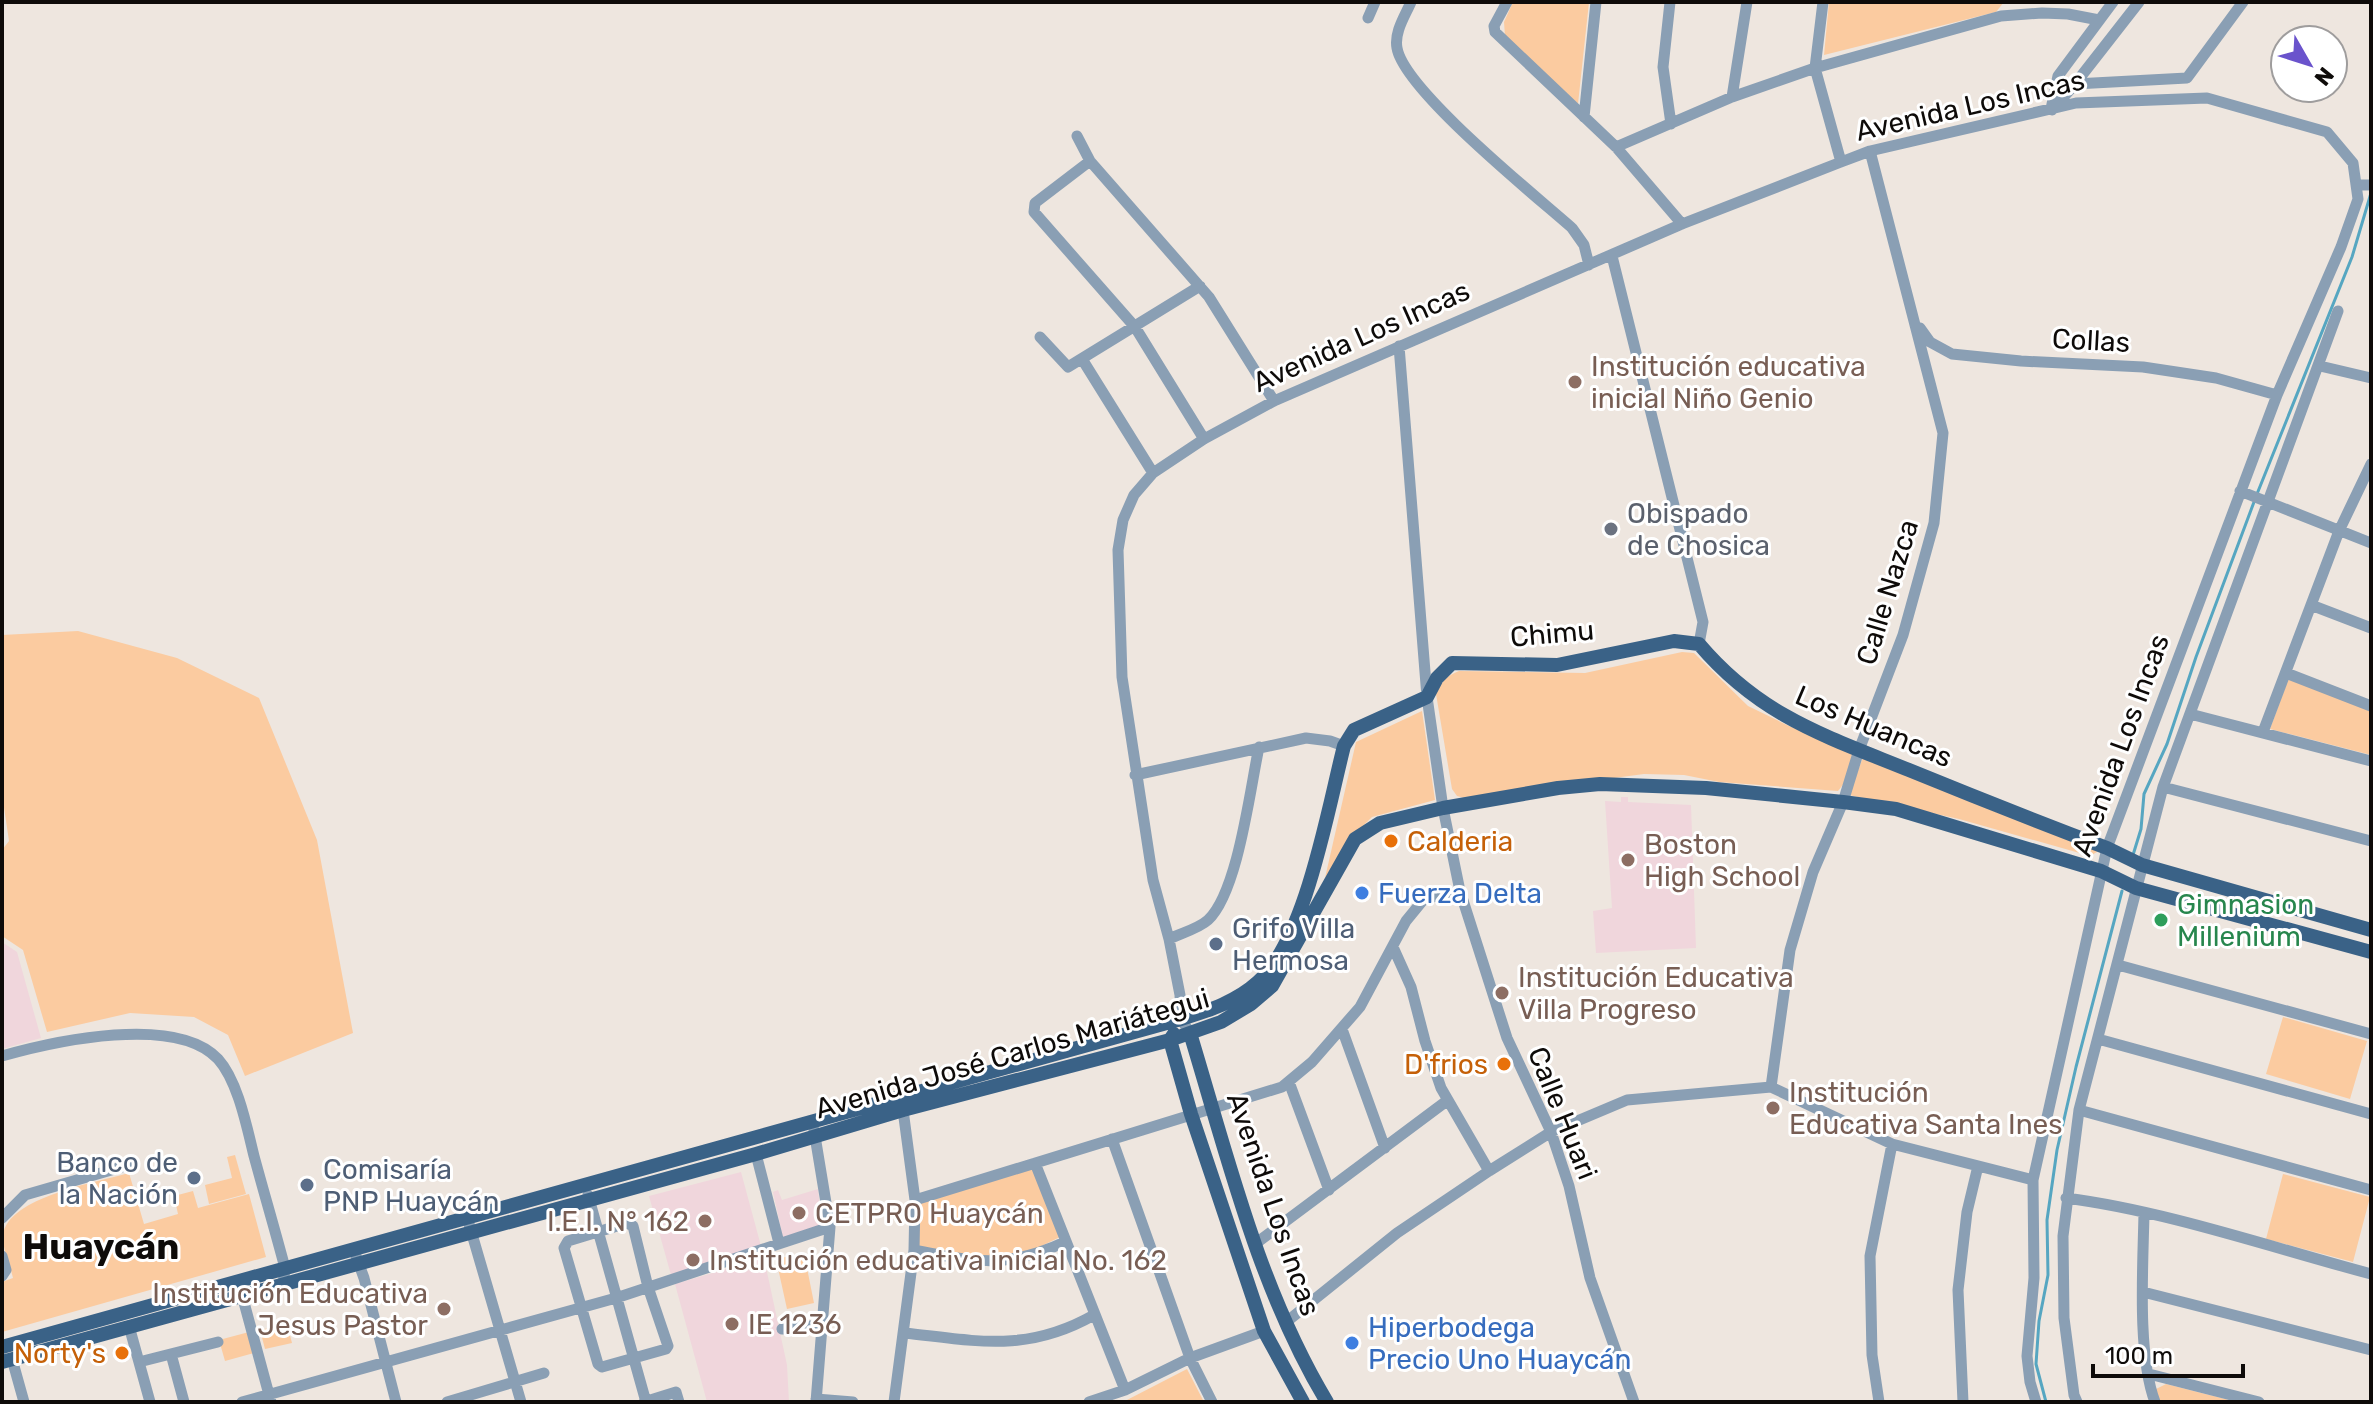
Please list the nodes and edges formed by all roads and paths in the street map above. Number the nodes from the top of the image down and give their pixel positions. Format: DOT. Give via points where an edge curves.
graph roads {
  1 [pos="1375,2"];
  2 [pos="1411,2"];
  3 [pos="1507,2"];
  4 [pos="1596,2"];
  5 [pos="1670,2"];
  6 [pos="1747,2"];
  7 [pos="1823,2"];
  8 [pos="2012,2"];
  9 [pos="2113,2"];
  10 [pos="2139,2"];
  11 [pos="2243,2"];
  12 [pos="2001,16"];
  13 [pos="1368,18"];
  14 [pos="2099,20"];
  15 [pos="1815,68"];
  16 [pos="2075,84"];
  17 [pos="1732,97"];
  18 [pos="2051,110"];
  19 [pos="1584,117"];
  20 [pos="1671,124"];
  21 [pos="1077,136"];
  22 [pos="1616,147"];
  23 [pos="1870,151"];
  24 [pos="1090,161"];
  25 [pos="1841,162"];
  26 [pos="2365,185"];
  27 [pos="1682,224"];
  28 [pos="1612,256"];
  29 [pos="1589,265"];
  30 [pos="1200,286"];
  31 [pos="2338,311"];
  32 [pos="1914,321"];
  33 [pos="1135,327"];
  34 [pos="1040,337"];
  35 [pos="1399,346"];
  36 [pos="1082,359"];
  37 [pos="2320,366"];
  38 [pos="2371,378"];
  39 [pos="2277,395"];
  40 [pos="1274,401"];
  41 [pos="1204,439"];
  42 [pos="2371,464"];
  43 [pos="1153,473"];
  44 [pos="2240,491"];
  45 [pos="2268,502"];
  46 [pos="2339,531"];
  47 [pos="2371,543"];
  48 [pos="2311,605"];
  49 [pos="2371,628"];
  50 [pos="1699,644"];
  51 [pos="2286,673"];
  52 [pos="1427,697"];
  53 [pos="2371,706"];
  54 [pos="2190,714"];
  55 [pos="2263,732"];
  56 [pos="1344,746"];
  57 [pos="1259,747"];
  58 [pos="1859,750"];
  59 [pos="2371,761"];
  60 [pos="1135,775"];
  61 [pos="2163,787"];
  62 [pos="1843,802"];
  63 [pos="1443,808"];
  64 [pos="2371,841"];
  65 [pos="2107,848"];
  66 [pos="2142,865"];
  67 [pos="2101,871"];
  68 [pos="2136,888"];
  69 [pos="1460,891"];
  70 [pos="2371,930"];
  71 [pos="1169,939"];
  72 [pos="1393,947"];
  73 [pos="2371,952"];
  74 [pos="2118,965"];
  75 [pos="1181,1019"];
  76 [pos="1342,1029"];
  77 [pos="1190,1033"];
  78 [pos="2371,1034"];
  79 [pos="2098,1039"];
  80 [pos="1170,1040"];
  81 [pos="2,1056"];
  82 [pos="1289,1082"];
  83 [pos="1771,1087"];
  84 [pos="1448,1100"];
  85 [pos="1212,1107"];
  86 [pos="903,1110"];
  87 [pos="2079,1110"];
  88 [pos="1191,1114"];
  89 [pos="2371,1114"];
  90 [pos="812,1122"];
  91 [pos="1551,1132"];
  92 [pos="815,1137"];
  93 [pos="1112,1139"];
  94 [pos="1892,1144"];
  95 [pos="1385,1148"];
  96 [pos="756,1154"];
  97 [pos="1035,1163"];
  98 [pos="132,1164"];
  99 [pos="1978,1166"];
  100 [pos="1489,1171"];
  101 [pos="2033,1180"];
  102 [pos="1329,1190"];
  103 [pos="2371,1190"];
  104 [pos="587,1192"];
  105 [pos="2066,1198"];
  106 [pos="915,1200"];
  107 [pos="2144,1213"];
  108 [pos="2,1218"];
  109 [pos="470,1224"];
  110 [pos="830,1227"];
  111 [pos="598,1232"];
  112 [pos="1065,1242"];
  113 [pos="779,1243"];
  114 [pos="1255,1244"];
  115 [pos="914,1250"];
  116 [pos="2,1256"];
  117 [pos="356,1256"];
  118 [pos="285,1268"];
  119 [pos="2371,1274"];
  120 [pos="2,1276"];
  121 [pos="283,1285"];
  122 [pos="648,1287"];
  123 [pos="2143,1292"];
  124 [pos="242,1295"];
  125 [pos="616,1298"];
  126 [pos="581,1308"];
  127 [pos="1094,1315"];
  128 [pos="1285,1323"];
  129 [pos="821,1325"];
  130 [pos="129,1326"];
  131 [pos="782,1329"];
  132 [pos="501,1330"];
  133 [pos="1264,1331"];
  134 [pos="905,1333"];
  135 [pos="218,1342"];
  136 [pos="2371,1350"];
  137 [pos="171,1354"];
  138 [pos="5,1356"];
  139 [pos="1190,1358"];
  140 [pos="633,1359"];
  141 [pos="139,1362"];
  142 [pos="385,1362"];
  143 [pos="544,1373"];
  144 [pos="2149,1374"];
  145 [pos="515,1382"];
  146 [pos="1125,1390"];
  147 [pos="270,1398"];
  148 [pos="816,1400"];
  149 [pos="24,1402"];
  150 [pos="150,1402"];
  151 [pos="184,1402"];
  152 [pos="242,1402"];
  153 [pos="396,1402"];
  154 [pos="447,1402"];
  155 [pos="521,1402"];
  156 [pos="645,1402"];
  157 [pos="679,1402"];
  158 [pos="853,1402"];
  159 [pos="894,1402"];
  160 [pos="1089,1402"];
  161 [pos="1212,1402"];
  162 [pos="1303,1402"];
  163 [pos="1327,1402"];
  164 [pos="1634,1402"];
  165 [pos="1879,1402"];
  166 [pos="1963,1402"];
  167 [pos="2036,1402"];
  168 [pos="2077,1402"];
  169 [pos="2155,1402"];
  170 [pos="2259,1402"];
  1 -- 13 [label="street"];
  2 -- 29 [label="street" via="1396,35 1409,75 1572,228"];
  3 -- 19 [label="street" via="1495,32"];
  4 -- 19 [label="street"];
  5 -- 20 [label="street" via="1663,67"];
  6 -- 17 [label="street"];
  7 -- 15 [label="street"];
  8 -- 12 [label="street"];
  9 -- 14 [label="street"];
  10 -- 16 [label="street"];
  11 -- 16 [label="street" via="2187,78"];
  12 -- 14 [label="street" via="2068,14"];
  12 -- 15 [label="street"];
  14 -- 18 [label="street" via="2058,76"];
  15 -- 17 [label="street"];
  15 -- 25 [label="street"];
  16 -- 18 [label="street"];
  17 -- 20 [label="street"];
  18 -- 23 [label="street, Avenida Los Incas"];
  18 -- 26 [label="street, Avenida Los Incas" via="2076,103 2207,98 2327,132"];
  19 -- 22 [label="street"];
  20 -- 22 [label="street"];
  21 -- 24 [label="street"];
  22 -- 27 [label="street"];
  23 -- 25 [label="street, Avenida Los Incas"];
  23 -- 32 [label="street, Calle Nazca"];
  24 -- 30 [label="street"];
  24 -- 33 [label="street" via="1035,203 1034,212"];
  25 -- 27 [label="street, Avenida Los Incas"];
  26 -- 39 [label="street, Avenida Los Incas"];
  27 -- 28 [label="street, Avenida Los Incas"];
  28 -- 29 [label="street, Avenida Los Incas"];
  28 -- 50 [label="street" via="1703,622"];
  29 -- 35 [label="street, Avenida Los Incas"];
  30 -- 33 [label="street"];
  30 -- 40 [label="street"];
  31 -- 37 [label="street"];
  32 -- 39 [label="street, Collas" via="1930,342 1952,354 2143,367 2216,378"];
  32 -- 58 [label="street, Calle Nazca" via="1943,433 1940,477 1934,523 1903,635"];
  33 -- 36 [label="street"];
  33 -- 41 [label="street"];
  34 -- 36 [label="street" via="1068,367"];
  35 -- 40 [label="street, Avenida Los Incas"];
  35 -- 52 [label="street, Calle Huari"];
  36 -- 43 [label="street"];
  37 -- 38 [label="street"];
  37 -- 45 [label="street"];
  39 -- 44 [label="street, Avenida Los Incas"];
  40 -- 41 [label="street, Avenida Los Incas"];
  41 -- 43 [label="street, Avenida Los Incas"];
  42 -- 46 [label="street"];
  43 -- 60 [label="street, Avenida Los Incas" via="1128,507 1118,550 1122,677"];
  44 -- 45 [label="street"];
  44 -- 65 [label="street, Avenida Los Incas"];
  45 -- 46 [label="street"];
  45 -- 54 [label="street"];
  46 -- 47 [label="street"];
  46 -- 48 [label="street"];
  48 -- 49 [label="street"];
  48 -- 51 [label="street"];
  50 -- 52 [label="main road, Chimu" via="1674,641 1557,665 1452,663"];
  50 -- 58 [label="main road, Los Huancas" via="1719,668 1775,712"];
  51 -- 53 [label="street"];
  51 -- 55 [label="street"];
  52 -- 56 [label="main road" via="1354,730"];
  52 -- 63 [label="street, Calle Huari"];
  54 -- 55 [label="street"];
  54 -- 61 [label="street"];
  55 -- 59 [label="street"];
  56 -- 57 [label="street" via="1306,738"];
  56 -- 75 [label="main road, Avenida José Carlos Mariátegui" via="1313,869 1283,948 1243,994"];
  57 -- 60 [label="street"];
  57 -- 71 [label="street" via="1221,901 1206,922"];
  58 -- 62 [label="street, Calle Nazca"];
  58 -- 65 [label="main road, Los Huancas"];
  60 -- 71 [label="street, Avenida Los Incas"];
  61 -- 64 [label="street"];
  61 -- 66 [label="street"];
  62 -- 63 [label="main road, Avenida José Carlos Mariátegui" via="1600,784"];
  62 -- 67 [label="main road, Avenida José Carlos Mariátegui" via="1896,809"];
  62 -- 83 [label="street, Calle Nazca" via="1813,872 1790,950"];
  63 -- 69 [label="street, Calle Huari"];
  63 -- 77 [label="main road, Avenida José Carlos Mariátegui" via="1380,823 1362,833 1272,986 1221,1022"];
  65 -- 66 [label="main road"];
  65 -- 67 [label="street, Avenida Los Incas"];
  66 -- 68 [label="street"];
  66 -- 70 [label="main road"];
  67 -- 68 [label="main road, Avenida José Carlos Mariátegui"];
  67 -- 101 [label="street, Avenida Los Incas"];
  68 -- 73 [label="main road, Avenida José Carlos Mariátegui"];
  68 -- 74 [label="street"];
  69 -- 72 [label="street" via="1424,899"];
  69 -- 91 [label="street, Calle Huari" via="1507,1038"];
  71 -- 75 [label="street, Avenida Los Incas"];
  72 -- 76 [label="street"];
  72 -- 84 [label="street"];
  74 -- 78 [label="street"];
  74 -- 79 [label="street"];
  75 -- 77 [label="street, Avenida Los Incas"];
  75 -- 80 [label="main road"];
  75 -- 90 [label="main road, Avenida José Carlos Mariátegui"];
  76 -- 82 [label="street"];
  76 -- 95 [label="street"];
  77 -- 80 [label="main road, Avenida José Carlos Mariátegui"];
  77 -- 85 [label="main road, Avenida Los Incas"];
  79 -- 87 [label="street"];
  79 -- 89 [label="street"];
  80 -- 86 [label="main road, Avenida José Carlos Mariátegui"];
  80 -- 88 [label="main road, Avenida Los Incas"];
  81 -- 118 [label="street" via="99,1036 173,1036 211,1053 226,1069 235,1091"];
  82 -- 85 [label="street"];
  82 -- 102 [label="street"];
  83 -- 91 [label="street" via="1627,1100"];
  83 -- 94 [label="street"];
  84 -- 95 [label="street"];
  84 -- 100 [label="street"];
  85 -- 88 [label="street"];
  85 -- 114 [label="main road, Avenida Los Incas"];
  86 -- 92 [label="main road, Avenida José Carlos Mariátegui"];
  86 -- 106 [label="street"];
  87 -- 103 [label="street"];
  87 -- 105 [label="street"];
  88 -- 93 [label="street"];
  88 -- 133 [label="main road, Avenida Los Incas"];
  90 -- 92 [label="street"];
  90 -- 104 [label="main road, Avenida José Carlos Mariátegui"];
  91 -- 100 [label="street"];
  91 -- 164 [label="street, Calle Huari" via="1590,1278"];
  92 -- 96 [label="main road, Avenida José Carlos Mariátegui"];
  92 -- 110 [label="street"];
  93 -- 97 [label="street"];
  93 -- 139 [label="street"];
  94 -- 99 [label="street"];
  94 -- 165 [label="street" via="1870,1256 1872,1355"];
  95 -- 102 [label="street"];
  96 -- 104 [label="main road, Avenida José Carlos Mariátegui"];
  96 -- 113 [label="street"];
  97 -- 106 [label="street"];
  97 -- 112 [label="street"];
  98 -- 108 [label="street" via="25,1195"];
  99 -- 101 [label="street"];
  99 -- 166 [label="street" via="1958,1290"];
  100 -- 128 [label="street" via="1397,1233"];
  101 -- 167 [label="street, Avenida Los Incas" via="2034,1278 2027,1356"];
  102 -- 114 [label="street"];
  104 -- 109 [label="main road, Avenida José Carlos Mariátegui"];
  104 -- 111 [label="street"];
  105 -- 107 [label="street"];
  105 -- 168 [label="street" via="2064,1318"];
  106 -- 115 [label="street"];
  107 -- 119 [label="street"];
  107 -- 123 [label="street"];
  109 -- 117 [label="main road, Avenida José Carlos Mariátegui"];
  109 -- 132 [label="street"];
  110 -- 113 [label="street"];
  110 -- 129 [label="street"];
  111 -- 122 [label="street" via="631,1224"];
  111 -- 125 [label="street"];
  111 -- 126 [label="street" via="568,1241 564,1248"];
  112 -- 115 [label="street" via="1015,1261"];
  112 -- 127 [label="street"];
  113 -- 122 [label="street"];
  114 -- 128 [label="main road, Avenida Los Incas"];
  115 -- 134 [label="street"];
  116 -- 120 [label="street"];
  117 -- 118 [label="main road, Avenida José Carlos Mariátegui"];
  117 -- 121 [label="main road, Avenida José Carlos Mariátegui"];
  117 -- 142 [label="street"];
  118 -- 121 [label="street"];
  118 -- 138 [label="main road, Avenida José Carlos Mariátegui"];
  121 -- 124 [label="main road, Avenida José Carlos Mariátegui"];
  122 -- 125 [label="street"];
  122 -- 140 [label="street" via="668,1346"];
  123 -- 136 [label="street"];
  123 -- 144 [label="street"];
  124 -- 130 [label="main road, Avenida José Carlos Mariátegui"];
  124 -- 147 [label="street"];
  125 -- 126 [label="street"];
  125 -- 140 [label="street"];
  126 -- 132 [label="street"];
  126 -- 140 [label="street" via="600,1366"];
  127 -- 134 [label="street" via="1034,1340"];
  127 -- 146 [label="street"];
  128 -- 163 [label="main road, Avenida Los Incas"];
  129 -- 131 [label="street"];
  129 -- 148 [label="street"];
  130 -- 138 [label="main road, Avenida José Carlos Mariátegui"];
  130 -- 141 [label="street"];
  132 -- 142 [label="street"];
  132 -- 145 [label="street"];
  133 -- 139 [label="street"];
  133 -- 162 [label="main road, Avenida Los Incas"];
  134 -- 159 [label="street"];
  135 -- 137 [label="street"];
  137 -- 141 [label="street"];
  137 -- 151 [label="street"];
  138 -- 149 [label="street"];
  139 -- 146 [label="street"];
  139 -- 161 [label="street"];
  140 -- 156 [label="street"];
  141 -- 150 [label="street"];
  142 -- 147 [label="street"];
  142 -- 153 [label="street"];
  143 -- 145 [label="street"];
  144 -- 169 [label="street"];
  144 -- 170 [label="street"];
  145 -- 154 [label="street"];
  145 -- 155 [label="street"];
  146 -- 160 [label="street"];
  147 -- 152 [label="street"];
  148 -- 158 [label="street"];
  156 -- 157 [label="street" via="676,1392"];
}
